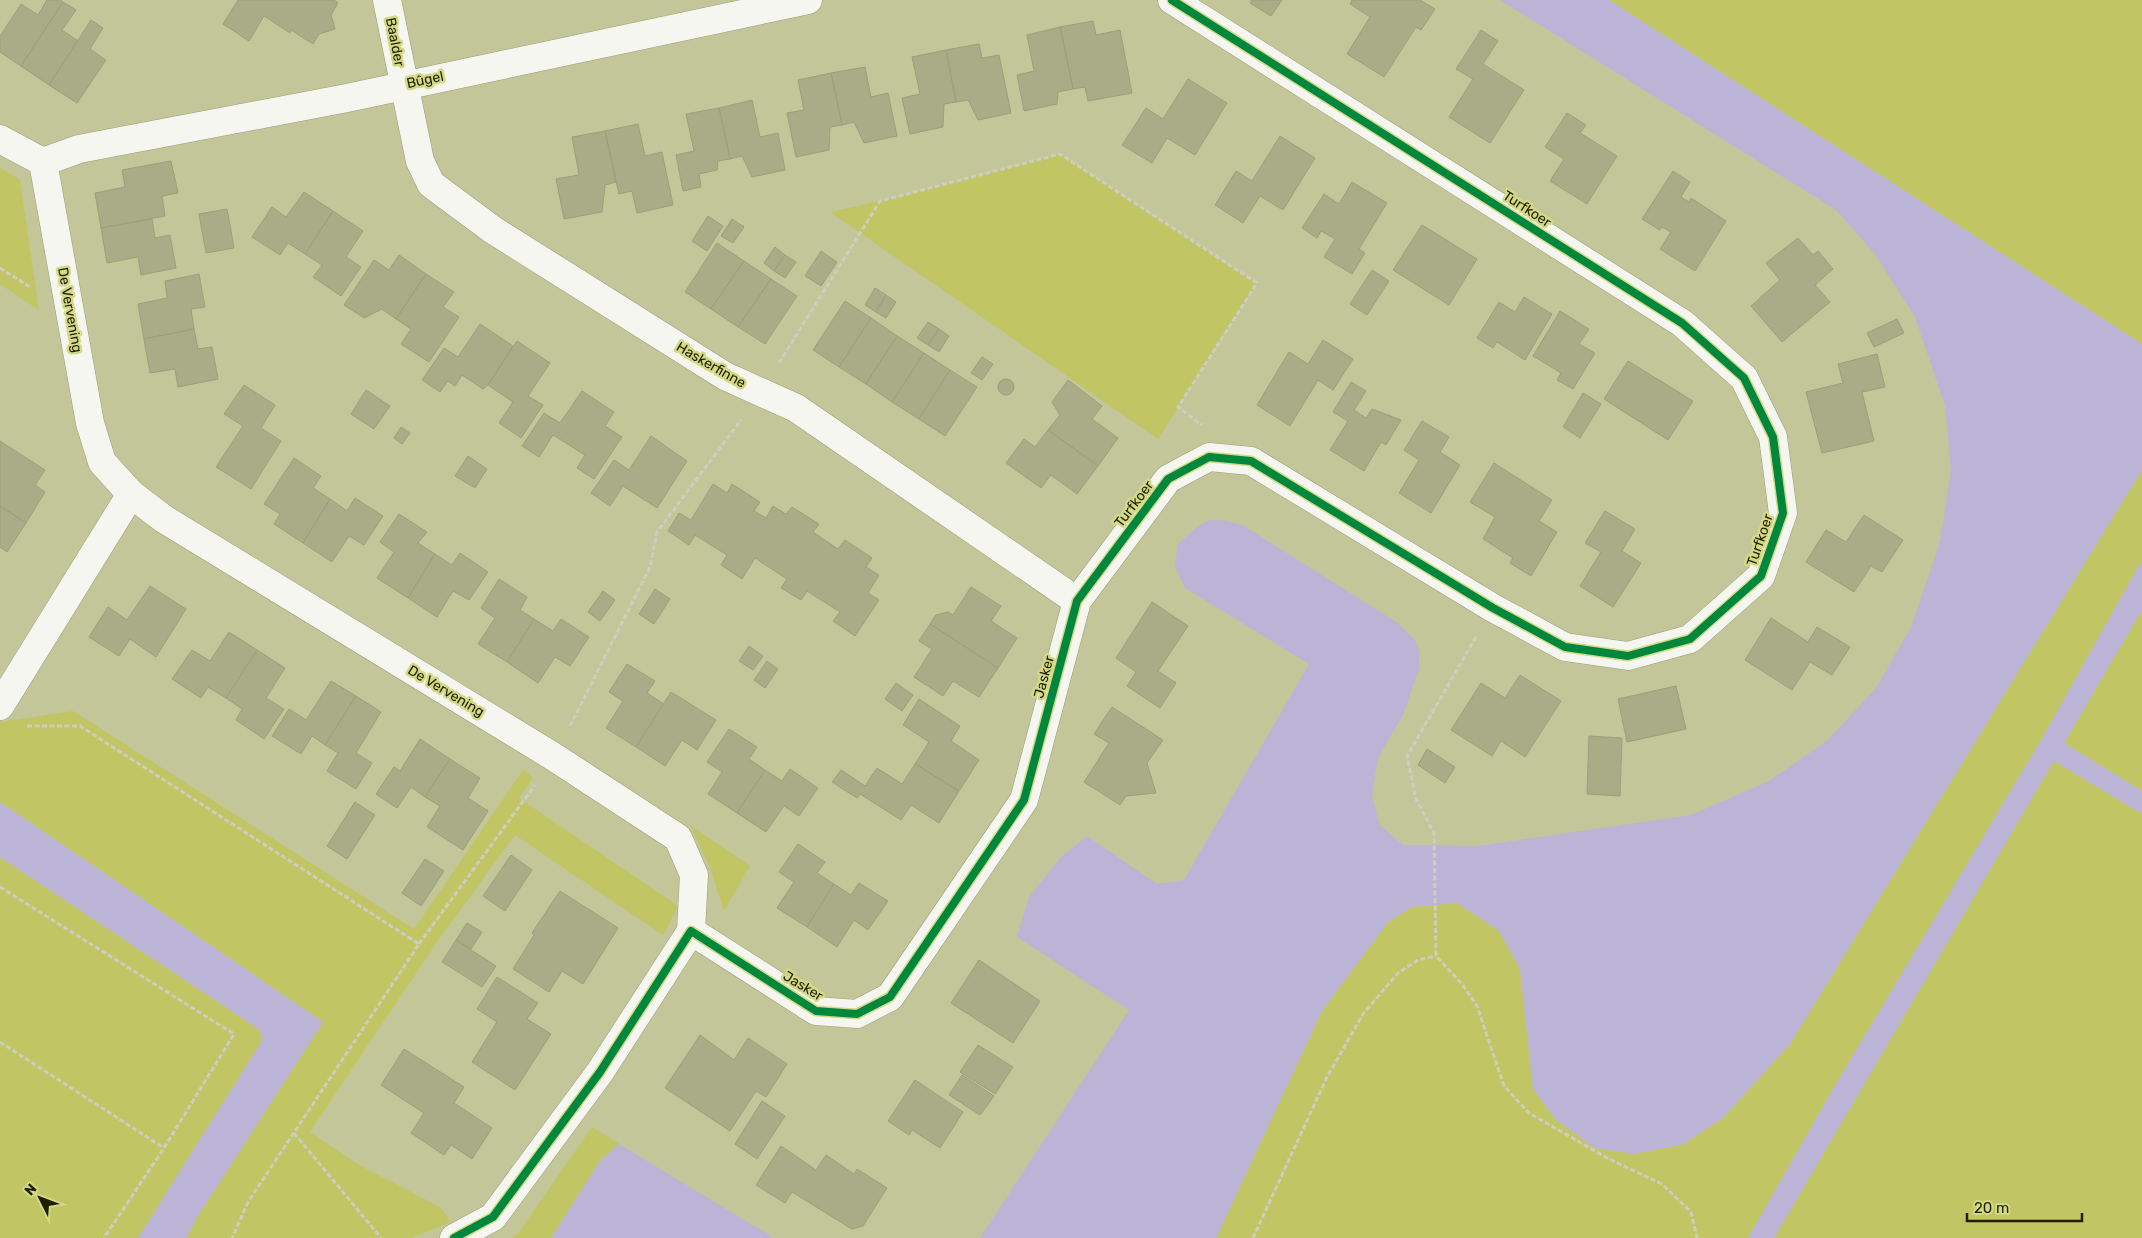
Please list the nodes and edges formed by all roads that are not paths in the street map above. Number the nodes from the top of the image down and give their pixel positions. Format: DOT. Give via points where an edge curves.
graph roads {
  1 [pos="387,0"];
  2 [pos="808,0"];
  3 [pos="1172,0"];
  4 [pos="404,85"];
  5 [pos="0,139"];
  6 [pos="43,162"];
  7 [pos="131,494"];
  8 [pos="1077,601"];
  9 [pos="0,706"];
  10 [pos="692,931"];
  11 [pos="454,1238"];
  1 -- 4 [label="street, Baalder"];
  2 -- 4 [label="street, Bûgel"];
  3 -- 8 [label="street, Turfkoer" via="1682,323 1744,378 1773,437 1783,513 1761,576 1690,639 1628,656 1565,647 1493,608 1251,461 1209,457 1168,479"];
  4 -- 6 [label="street, Bûgel" via="79,149"];
  4 -- 8 [label="street, Haskerfinne" via="420,161 431,184 494,230 725,376 796,408"];
  5 -- 6 [label="street"];
  6 -- 7 [label="street, De Vervening" via="90,423 102,462"];
  7 -- 9 [label="street"];
  7 -- 10 [label="street, De Vervening" via="164,518 554,757 678,838 694,876"];
  8 -- 10 [label="street, Jasker" via="1024,800 890,997 856,1014 816,1011"];
  10 -- 11 [label="street" via="600,1072 493,1217"];
}
